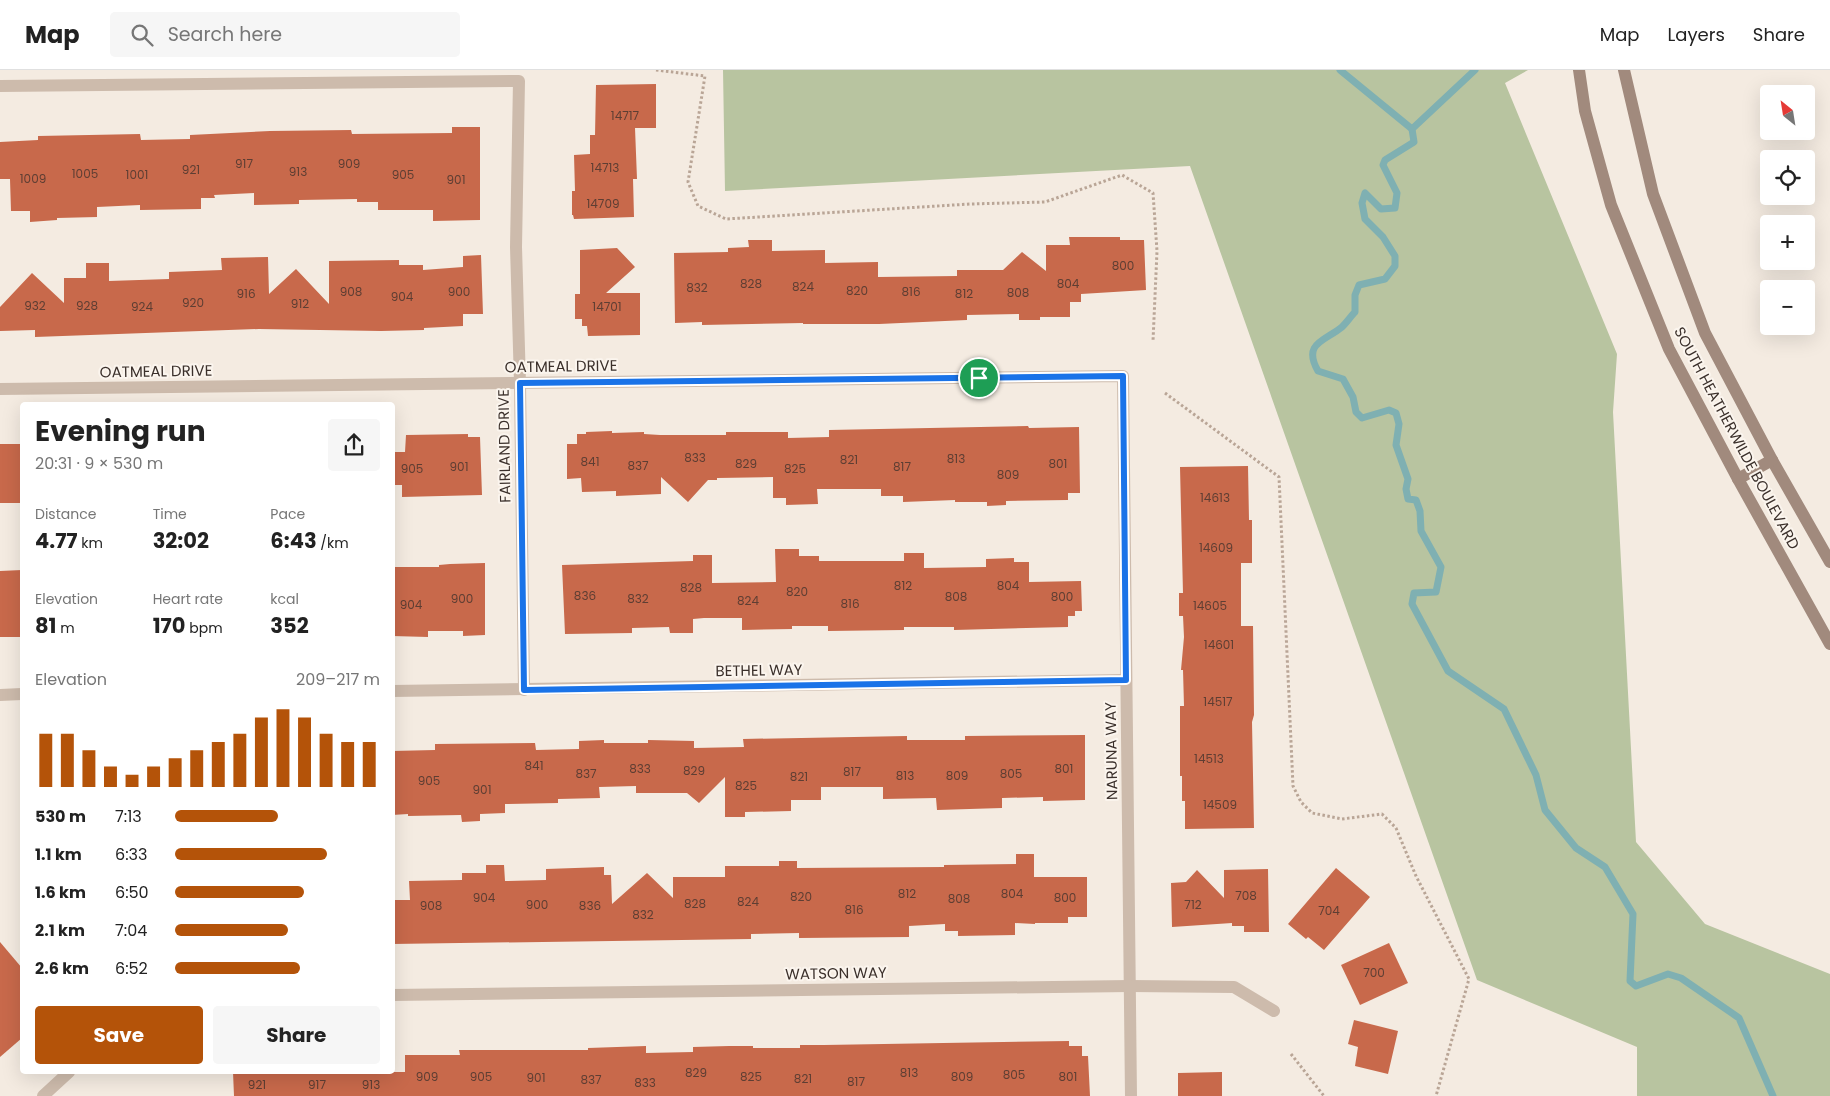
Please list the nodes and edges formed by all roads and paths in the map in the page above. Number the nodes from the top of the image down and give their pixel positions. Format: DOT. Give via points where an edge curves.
graph roads {
  1 [pos="656,70"];
  2 [pos="1579,70"];
  3 [pos="1624,70"];
  4 [pos="0,86"];
  5 [pos="1153,341"];
  6 [pos="1123,376"];
  7 [pos="520,383"];
  8 [pos="0,389"];
  9 [pos="1165,393"];
  10 [pos="1772,460"];
  11 [pos="1738,478"];
  12 [pos="1830,562"];
  13 [pos="1830,644"];
  14 [pos="1126,680"];
  15 [pos="524,690"];
  16 [pos="395,691"];
  17 [pos="20,694"];
  18 [pos="0,695"];
  19 [pos="1130,986"];
  20 [pos="395,995"];
  21 [pos="1274,1011"];
  22 [pos="1291,1054"];
  23 [pos="68,1074"];
  24 [pos="43,1096"];
  25 [pos="1131,1096"];
  26 [pos="1324,1096"];
  27 [pos="1436,1096"];
  1 -- 5 [label="path" via="705,76 688,182 698,206 726,219 1045,202 1122,175 1153,193 1156,250"];
  2 -- 11 [label="main road, SOUTH HEATHERWILDE BOULEVARD" via="1585,110 1611,205 1669,349"];
  3 -- 10 [label="main road, SOUTH HEATHERWILDE BOULEVARD" via="1654,194 1705,333"];
  4 -- 7 [label="street, FAIRLAND DRIVE" via="519,81 516,247"];
  6 -- 7 [label="street, OATMEAL DRIVE"];
  6 -- 14 [label="street, NARUNA WAY"];
  7 -- 8 [label="street, OATMEAL DRIVE"];
  7 -- 15 [label="street, FAIRLAND DRIVE"];
  9 -- 27 [label="path" via="1279,477 1293,786 1301,802 1312,813 1342,819 1382,814 1396,828 1416,876 1469,979"];
  10 -- 11 [label="main road"];
  10 -- 12 [label="main road, SOUTH HEATHERWILDE BOULEVARD"];
  11 -- 13 [label="main road, SOUTH HEATHERWILDE BOULEVARD"];
  14 -- 15 [label="street, BETHEL WAY"];
  14 -- 19 [label="street, NARUNA WAY"];
  15 -- 16 [label="street, BETHEL WAY"];
  17 -- 18 [label="street"];
  19 -- 20 [label="street, WATSON WAY"];
  19 -- 21 [label="street, WATSON WAY" via="1234,987"];
  19 -- 25 [label="street, NARUNA WAY"];
  22 -- 26 [label="path"];
  23 -- 24 [label="street"];
}
